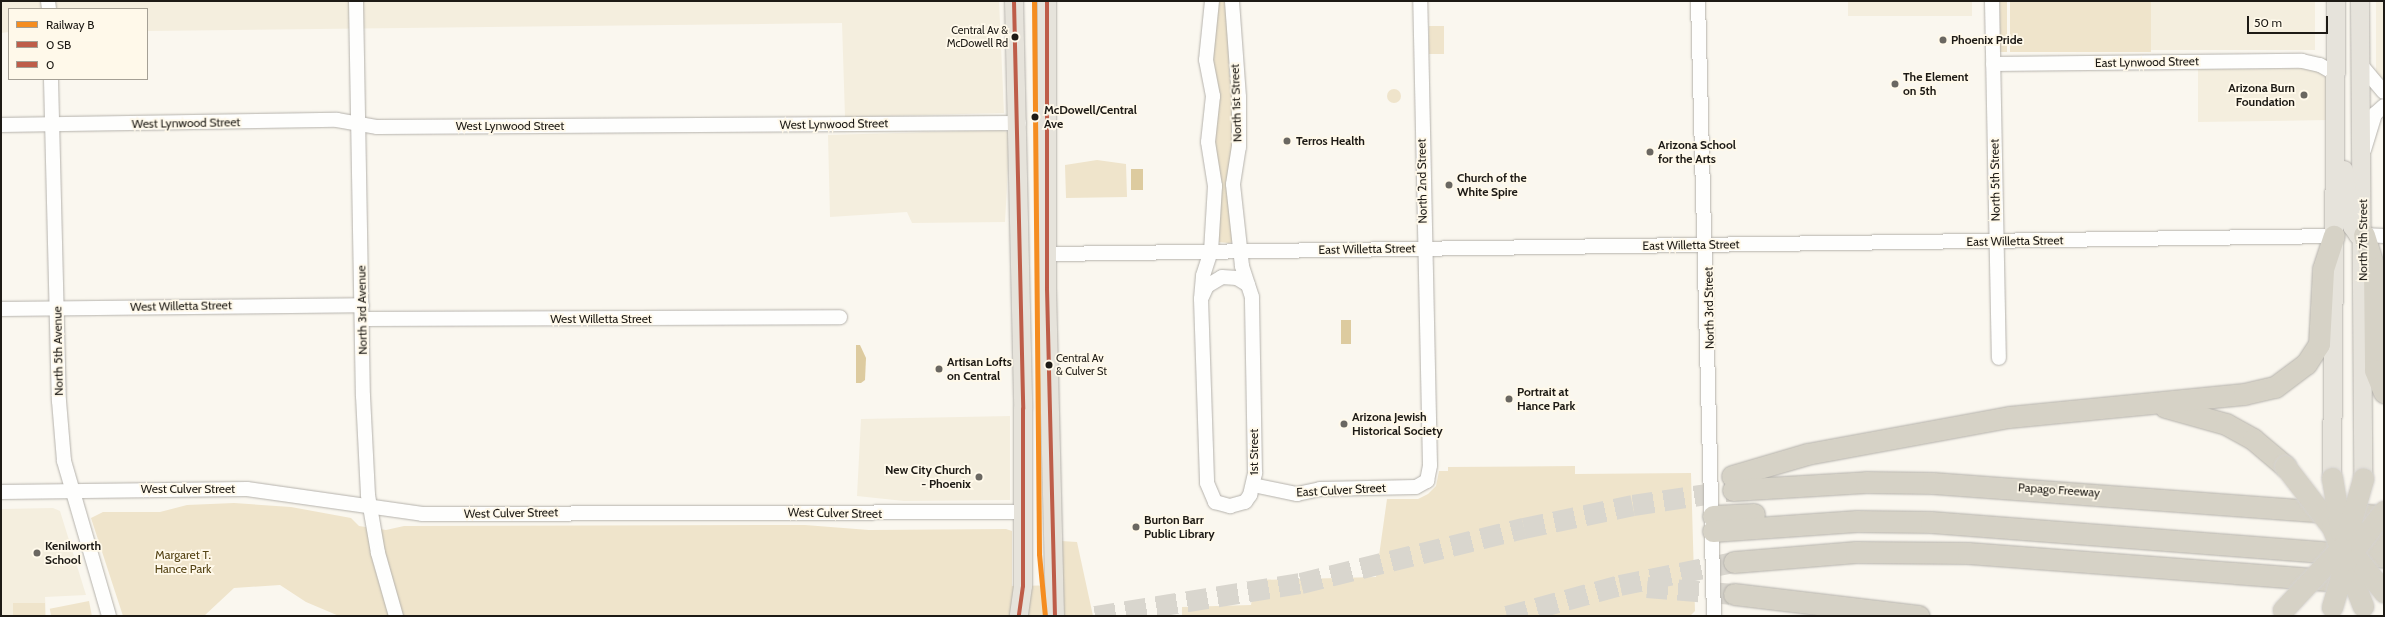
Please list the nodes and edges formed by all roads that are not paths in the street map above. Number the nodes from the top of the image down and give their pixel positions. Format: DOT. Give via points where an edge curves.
graph roads {
  1 [pos="356,1"];
  2 [pos="1014,1"];
  3 [pos="1047,1"];
  4 [pos="1212,1"];
  5 [pos="1232,1"];
  6 [pos="1420,1"];
  7 [pos="1698,1"];
  8 [pos="1992,1"];
  9 [pos="2336,1"];
  10 [pos="2360,1"];
  11 [pos="2336,49"];
  12 [pos="2302,60"];
  13 [pos="1993,64"];
  14 [pos="2361,66"];
  15 [pos="2337,76"];
  16 [pos="51,80"];
  17 [pos="2384,92"];
  18 [pos="2384,106"];
  19 [pos="1019,123"];
  20 [pos="359,124"];
  21 [pos="1,125"];
  22 [pos="52,125"];
  23 [pos="2362,156"];
  24 [pos="2336,161"];
  25 [pos="2364,235"];
  26 [pos="2334,236"];
  27 [pos="2384,236"];
  28 [pos="1996,241"];
  29 [pos="1708,245"];
  30 [pos="1423,248"];
  31 [pos="1211,251"];
  32 [pos="1242,251"];
  33 [pos="1049,254"];
  34 [pos="1248,285"];
  35 [pos="1201,299"];
  36 [pos="362,305"];
  37 [pos="57,308"];
  38 [pos="1,309"];
  39 [pos="840,317"];
  40 [pos="362,319"];
  41 [pos="2000,358"];
  42 [pos="2384,392"];
  43 [pos="2130,405"];
  44 [pos="2332,478"];
  45 [pos="2363,479"];
  46 [pos="1428,481"];
  47 [pos="1253,485"];
  48 [pos="70,490"];
  49 [pos="1,492"];
  50 [pos="370,508"];
  51 [pos="2384,511"];
  52 [pos="1022,512"];
  53 [pos="2384,516"];
  54 [pos="1713,523"];
  55 [pos="2384,542"];
  56 [pos="2346,550"];
  57 [pos="2384,557"];
  58 [pos="1734,562"];
  59 [pos="2384,584"];
  60 [pos="2384,592"];
  61 [pos="1734,594"];
  62 [pos="2332,611"];
  63 [pos="2363,611"];
  64 [pos="2279,613"];
  65 [pos="109,616"];
  66 [pos="396,616"];
  67 [pos="1019,616"];
  68 [pos="1055,616"];
  69 [pos="1714,616"];
  70 [pos="1919,616"];
  1 -- 20 [label="street, North 3rd Avenue"];
  2 -- 19 [label="main road"];
  3 -- 33 [label="main road"];
  4 -- 31 [label="street, North 1st Street" via="1206,60 1213,102 1208,142 1215,186"];
  5 -- 32 [label="street, North 1st Street" via="1239,97 1238,147 1233,184"];
  6 -- 30 [label="street, North 2nd Street"];
  7 -- 29 [label="street, North 3rd Street"];
  8 -- 13 [label="street, North 5th Street"];
  9 -- 11 [label="main road"];
  10 -- 14 [label="main road, North 7th Street"];
  11 -- 12 [label="street, East Lynwood Street"];
  11 -- 15 [label="main road"];
  12 -- 13 [label="street, East Lynwood Street"];
  12 -- 15 [label="street, East Lynwood Street" via="2320,65"];
  13 -- 28 [label="street, North 5th Street"];
  14 -- 17 [label="street"];
  14 -- 23 [label="main road, North 7th Street"];
  15 -- 24 [label="main road"];
  16 -- 22 [label="street, North 5th Avenue"];
  18 -- 23 [label="street" via="2375,114"];
  19 -- 20 [label="street, West Lynwood Street" via="377,127"];
  19 -- 52 [label="main road"];
  20 -- 22 [label="street, West Lynwood Street" via="337,120"];
  20 -- 36 [label="street, North 3rd Avenue"];
  21 -- 22 [label="street, West Lynwood Street"];
  22 -- 37 [label="street, North 5th Avenue"];
  23 -- 25 [label="main road, North 7th Street"];
  24 -- 25 [label="main road" via="2346,173 2352,226 2358,235"];
  24 -- 26 [label="main road"];
  25 -- 27 [label="street"];
  25 -- 42 [label="highway" via="2374,268 2375,370"];
  25 -- 45 [label="main road, North 7th Street"];
  26 -- 28 [label="street, East Willetta Street"];
  26 -- 43 [label="highway" via="2323,269 2319,344 2298,372 2262,391"];
  26 -- 44 [label="main road"];
  28 -- 29 [label="street, East Willetta Street"];
  28 -- 41 [label="street, North 5th Street"];
  29 -- 30 [label="street, East Willetta Street"];
  29 -- 54 [label="street, North 3rd Street"];
  30 -- 32 [label="street, East Willetta Street"];
  30 -- 46 [label="street, North 2nd Street" via="1430,465"];
  31 -- 32 [label="street, East Willetta Street"];
  31 -- 33 [label="street, East Willetta Street"];
  31 -- 35 [label="street, 1st Street" via="1203,276"];
  32 -- 34 [label="street, 1st Street"];
  33 -- 68 [label="main road"];
  34 -- 35 [label="street" via="1237,278 1222,277 1207,286"];
  34 -- 47 [label="street, 1st Street" via="1252,297"];
  35 -- 47 [label="street, 1st Street" via="1208,490 1215,502 1230,506 1245,502"];
  36 -- 37 [label="street, West Willetta Street"];
  36 -- 40 [label="street, North 3rd Avenue"];
  37 -- 38 [label="street, West Willetta Street"];
  37 -- 48 [label="street, North 5th Avenue" via="60,415"];
  39 -- 40 [label="street, West Willetta Street"];
  40 -- 50 [label="street, North 3rd Avenue" via="363,396"];
  43 -- 53 [label="highway, Papago Freeway" via="2064,410 1895,436 1807,454 1733,483 1940,483"];
  43 -- 56 [label="highway, bridge" via="2180,409 2210,418 2253,439 2285,466 2320,508"];
  44 -- 56 [label="highway, bridge"];
  45 -- 56 [label="highway, bridge"];
  46 -- 47 [label="street, East Culver Street" via="1416,487 1320,489 1297,494"];
  48 -- 49 [label="street, West Culver Street"];
  48 -- 50 [label="street, West Culver Street" via="247,489"];
  48 -- 65 [label="street, North 5th Avenue"];
  50 -- 52 [label="street, West Culver Street" via="422,514"];
  50 -- 66 [label="street, North 3rd Avenue" via="378,553"];
  51 -- 56 [label="highway, bridge"];
  52 -- 67 [label="main road" via="1023,586"];
  54 -- 55 [label="highway" via="1854,511 1931,513"];
  54 -- 57 [label="highway" via="1931,522"];
  54 -- 69 [label="street, North 3rd Street"];
  56 -- 60 [label="highway, bridge"];
  56 -- 62 [label="highway, bridge"];
  56 -- 63 [label="highway, bridge"];
  56 -- 64 [label="highway, bridge"];
  58 -- 59 [label="highway" via="1856,552 1968,553"];
  61 -- 70 [label="highway"];
}
